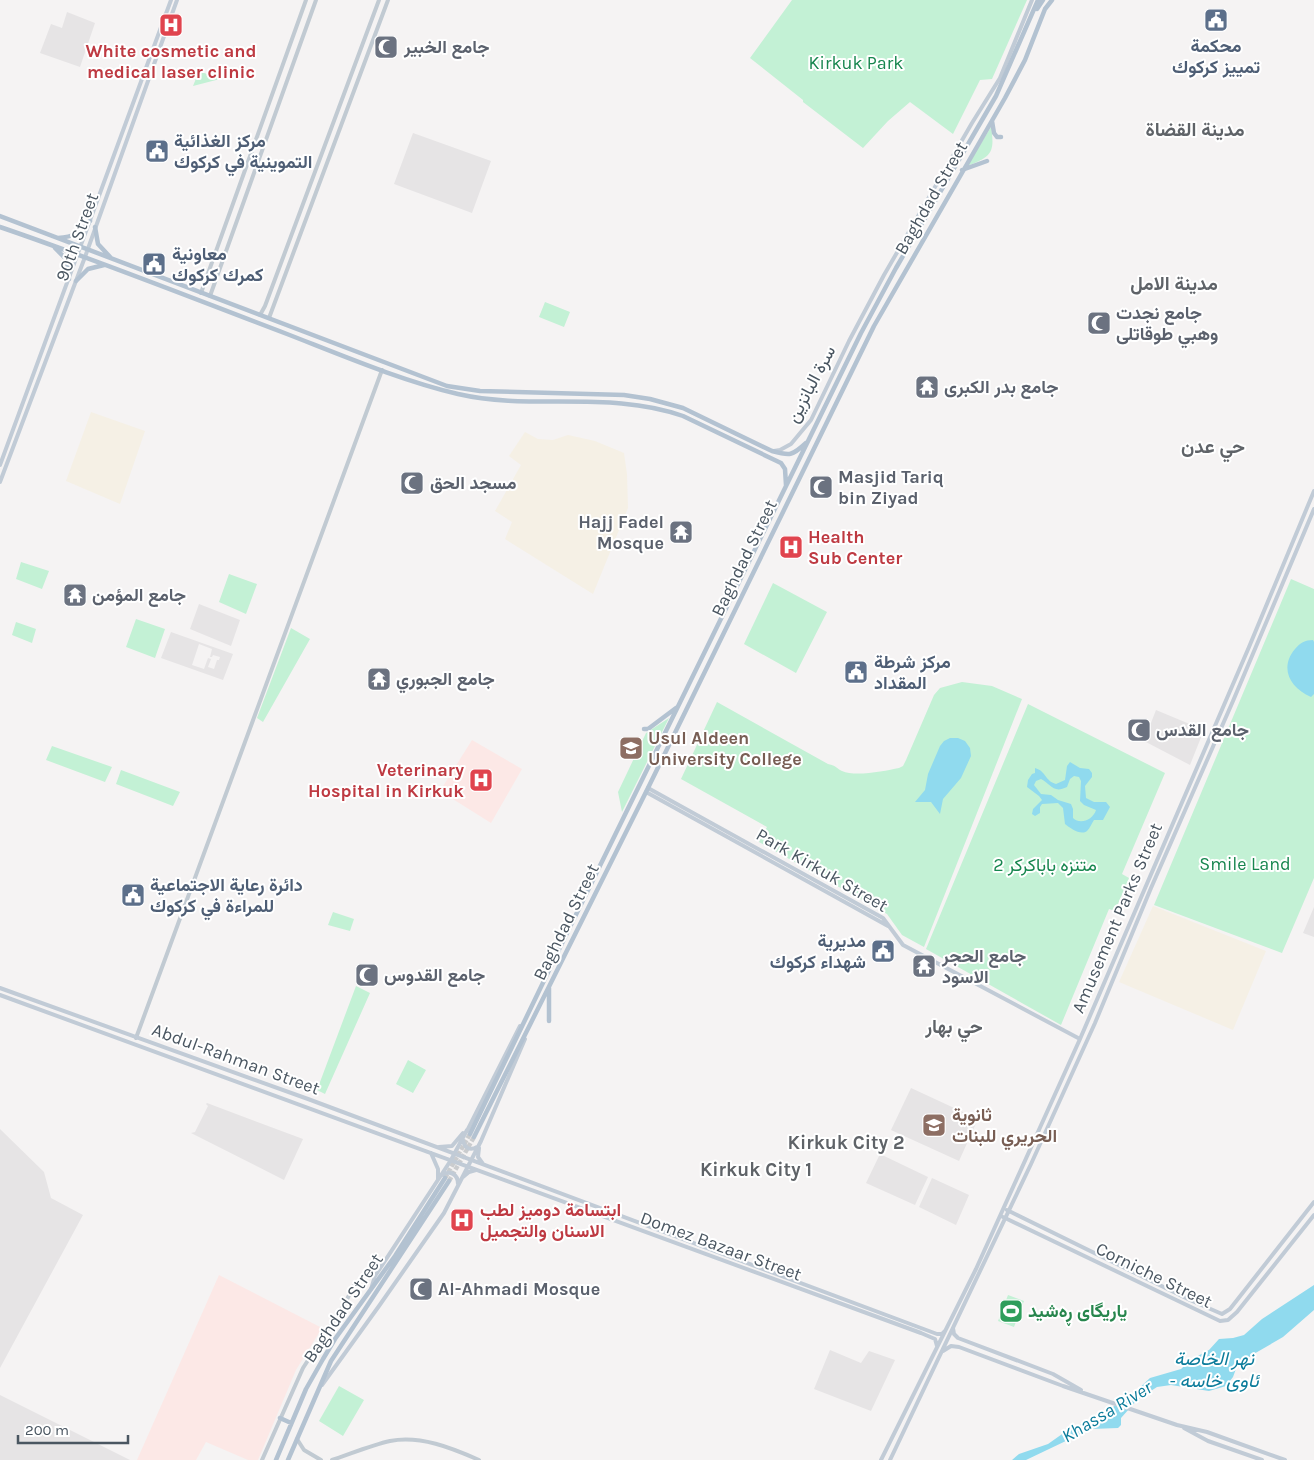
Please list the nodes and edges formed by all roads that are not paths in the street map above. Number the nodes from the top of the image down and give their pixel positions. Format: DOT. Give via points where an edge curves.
graph roads {
  1 [pos="171,0"];
  2 [pos="177,0"];
  3 [pos="306,0"];
  4 [pos="316,0"];
  5 [pos="379,0"];
  6 [pos="388,0"];
  7 [pos="1032,0"];
  8 [pos="1038,0"];
  9 [pos="1043,0"];
  10 [pos="1049,2"];
  11 [pos="1032,14"];
  12 [pos="1018,34"];
  13 [pos="1024,34"];
  14 [pos="992,120"];
  15 [pos="126,124"];
  16 [pos="132,126"];
  17 [pos="967,132"];
  18 [pos="973,136"];
  19 [pos="1001,137"];
  20 [pos="952,160"];
  21 [pos="987,161"];
  22 [pos="958,163"];
  23 [pos="962,170"];
  24 [pos="922,211"];
  25 [pos="927,214"];
  26 [pos="2,217"];
  27 [pos="90,221"];
  28 [pos="0,226"];
  29 [pos="95,227"];
  30 [pos="55,238"];
  31 [pos="220,240"];
  32 [pos="229,243"];
  33 [pos="50,244"];
  34 [pos="80,247"];
  35 [pos="88,250"];
  36 [pos="78,255"];
  37 [pos="85,257"];
  38 [pos="114,260"];
  39 [pos="901,260"];
  40 [pos="908,265"];
  41 [pos="107,266"];
  42 [pos="155,275"];
  43 [pos="884,275"];
  44 [pos="69,278"];
  45 [pos="890,278"];
  46 [pos="76,281"];
  47 [pos="152,283"];
  48 [pos="272,286"];
  49 [pos="279,289"];
  50 [pos="201,293"];
  51 [pos="210,296"];
  52 [pos="260,315"];
  53 [pos="269,318"];
  54 [pos="854,330"];
  55 [pos="861,333"];
  56 [pos="382,370"];
  57 [pos="533,393"];
  58 [pos="533,401"];
  59 [pos="808,440"];
  60 [pos="772,450"];
  61 [pos="769,457"];
  62 [pos="0,465"];
  63 [pos="0,482"];
  64 [pos="786,486"];
  65 [pos="1314,491"];
  66 [pos="1314,509"];
  67 [pos="696,670"];
  68 [pos="702,674"];
  69 [pos="677,708"];
  70 [pos="644,730"];
  71 [pos="647,790"];
  72 [pos="1115,957"];
  73 [pos="1122,959"];
  74 [pos="549,987"];
  75 [pos="0,988"];
  76 [pos="0,995"];
  77 [pos="534,1002"];
  78 [pos="44,1005"];
  79 [pos="540,1005"];
  80 [pos="42,1010"];
  81 [pos="549,1021"];
  82 [pos="136,1038"];
  83 [pos="1080,1039"];
  84 [pos="1069,1064"];
  85 [pos="1075,1067"];
  86 [pos="471,1123"];
  87 [pos="470,1134"];
  88 [pos="481,1141"];
  89 [pos="434,1147"];
  90 [pos="430,1152"];
  91 [pos="453,1157"];
  92 [pos="462,1158"];
  93 [pos="459,1163"];
  94 [pos="469,1164"];
  95 [pos="489,1168"];
  96 [pos="478,1170"];
  97 [pos="445,1178"];
  98 [pos="438,1181"];
  99 [pos="460,1181"];
  100 [pos="457,1186"];
  101 [pos="1314,1202"];
  102 [pos="1006,1210"];
  103 [pos="1314,1215"];
  104 [pos="1003,1217"];
  105 [pos="651,1227"];
  106 [pos="648,1233"];
  107 [pos="1094,1252"];
  108 [pos="1090,1259"];
  109 [pos="355,1284"];
  110 [pos="371,1289"];
  111 [pos="855,1303"];
  112 [pos="853,1309"];
  113 [pos="954,1326"];
  114 [pos="947,1329"];
  115 [pos="932,1332"];
  116 [pos="930,1337"];
  117 [pos="936,1350"];
  118 [pos="942,1352"];
  119 [pos="317,1391"];
  120 [pos="1085,1392"];
  121 [pos="280,1418"];
  122 [pos="291,1423"];
  123 [pos="1177,1425"];
  124 [pos="297,1438"];
  125 [pos="279,1453"];
  126 [pos="289,1458"];
  127 [pos="262,1460"];
  128 [pos="276,1460"];
  129 [pos="321,1460"];
  130 [pos="332,1460"];
  131 [pos="479,1460"];
  132 [pos="881,1460"];
  133 [pos="890,1460"];
  134 [pos="1262,1460"];
  135 [pos="1285,1460"];
  1 -- 15 [label="main road, 90th Street"];
  2 -- 16 [label="main road, 90th Street"];
  3 -- 31 [label="street"];
  4 -- 32 [label="street"];
  5 -- 48 [label="street"];
  6 -- 49 [label="street"];
  7 -- 12 [label="main road, سرة البانزين"];
  8 -- 11 [label="main road, Baghdad Street"];
  9 -- 11 [label="main road"];
  10 -- 14 [label="main road, Baghdad Street" via="1025,60"];
  11 -- 13 [label="main road, Baghdad Street"];
  12 -- 13 [label="main road"];
  12 -- 17 [label="main road, سرة البانزين" via="1000,78"];
  13 -- 18 [label="main road, Baghdad Street" via="996,96"];
  14 -- 19 [label="main road" via="994,134"];
  14 -- 23 [label="main road, Baghdad Street"];
  15 -- 16 [label="main road"];
  15 -- 27 [label="main road, 90th Street"];
  16 -- 29 [label="main road, 90th Street"];
  17 -- 18 [label="main road"];
  17 -- 20 [label="main road, سرة البانزين"];
  18 -- 22 [label="main road, Baghdad Street"];
  20 -- 22 [label="main road"];
  20 -- 24 [label="main road, سرة البانزين"];
  21 -- 23 [label="main road"];
  22 -- 25 [label="main road, Baghdad Street"];
  23 -- 40 [label="main road, Baghdad Street"];
  24 -- 25 [label="main road"];
  24 -- 43 [label="main road, سرة البانزين"];
  25 -- 39 [label="main road, Baghdad Street"];
  26 -- 28 [label="main road"];
  26 -- 30 [label="main road"];
  27 -- 30 [label="main road" via="75,236"];
  27 -- 34 [label="main road, 90th Street"];
  28 -- 33 [label="main road"];
  29 -- 35 [label="main road, 90th Street"];
  29 -- 38 [label="main road" via="98,244"];
  30 -- 34 [label="main road"];
  31 -- 32 [label="street"];
  31 -- 50 [label="street"];
  32 -- 51 [label="street"];
  33 -- 36 [label="main road"];
  33 -- 44 [label="main road" via="67,260"];
  34 -- 35 [label="main road"];
  34 -- 36 [label="main road, 90th Street"];
  35 -- 37 [label="main road, 90th Street"];
  35 -- 38 [label="main road"];
  36 -- 37 [label="main road"];
  36 -- 44 [label="main road, 90th Street"];
  37 -- 41 [label="main road"];
  37 -- 46 [label="main road, 90th Street"];
  38 -- 42 [label="main road"];
  39 -- 40 [label="main road"];
  39 -- 45 [label="main road, Baghdad Street"];
  40 -- 68 [label="main road, Baghdad Street" via="874,326"];
  41 -- 46 [label="main road" via="88,269"];
  41 -- 47 [label="main road"];
  42 -- 47 [label="main road"];
  42 -- 50 [label="main road"];
  43 -- 45 [label="main road"];
  43 -- 54 [label="main road, سرة البانزين"];
  44 -- 62 [label="main road, 90th Street"];
  45 -- 55 [label="main road, Baghdad Street"];
  46 -- 63 [label="main road, 90th Street"];
  47 -- 56 [label="main road"];
  48 -- 49 [label="street"];
  48 -- 52 [label="street"];
  49 -- 53 [label="street"];
  50 -- 51 [label="main road"];
  51 -- 52 [label="main road"];
  52 -- 53 [label="main road"];
  53 -- 57 [label="main road" via="447,386"];
  54 -- 55 [label="main road"];
  54 -- 60 [label="main road, سرة البانزين" via="811,420 791,444"];
  55 -- 59 [label="main road, Baghdad Street"];
  56 -- 58 [label="main road" via="463,395"];
  56 -- 82 [label="street"];
  57 -- 58 [label="main road"];
  57 -- 60 [label="main road" via="624,395 650,399 683,408"];
  58 -- 61 [label="main road" via="624,403 666,410"];
  59 -- 60 [label="main road" via="790,454"];
  59 -- 64 [label="main road, Baghdad Street"];
  60 -- 61 [label="main road"];
  61 -- 64 [label="main road" via="784,466"];
  64 -- 67 [label="main road, Baghdad Street"];
  65 -- 72 [label="main road, Amusement Parks Street"];
  66 -- 73 [label="main road, Amusement Parks Street"];
  67 -- 68 [label="main road"];
  67 -- 69 [label="main road, Baghdad Street"];
  68 -- 71 [label="main road, Baghdad Street"];
  69 -- 70 [label="main road"];
  69 -- 77 [label="main road, Baghdad Street"];
  71 -- 74 [label="main road, Baghdad Street"];
  71 -- 83 [label="main road, Park Kirkuk Street" via="890,927 902,945"];
  72 -- 73 [label="main road"];
  72 -- 83 [label="main road, Amusement Parks Street"];
  73 -- 85 [label="main road, Amusement Parks Street"];
  74 -- 79 [label="main road, Baghdad Street"];
  74 -- 81 [label="main road"];
  75 -- 78 [label="main road, Abdul-Rahman Street"];
  76 -- 80 [label="main road, Abdul-Rahman Street"];
  77 -- 86 [label="main road"];
  77 -- 87 [label="main road, Baghdad Street"];
  78 -- 80 [label="main road"];
  78 -- 82 [label="main road, Abdul-Rahman Street"];
  79 -- 87 [label="main road, Baghdad Street"];
  79 -- 88 [label="main road"];
  80 -- 90 [label="main road, Abdul-Rahman Street"];
  82 -- 89 [label="main road, Abdul-Rahman Street"];
  83 -- 84 [label="main road, Amusement Parks Street"];
  84 -- 85 [label="main road"];
  84 -- 102 [label="main road, Amusement Parks Street"];
  85 -- 102 [label="main road, Amusement Parks Street"];
  86 -- 87 [label="main road"];
  86 -- 89 [label="main road" via="452,1146"];
  87 -- 88 [label="main road" via="463,1140 467,1147 475,1148"];
  87 -- 91 [label="main road"];
  88 -- 94 [label="main road"];
  88 -- 95 [label="main road" via="478,1158"];
  89 -- 91 [label="main road, Abdul-Rahman Street"];
  90 -- 91 [label="main road, Abdul-Rahman Street"];
  90 -- 98 [label="main road" via="438,1169"];
  91 -- 92 [label="main road, Abdul-Rahman Street"];
  91 -- 93 [label="main road, Abdul-Rahman Street"];
  91 -- 97 [label="main road"];
  92 -- 94 [label="main road, Domez Bazaar Street"];
  93 -- 94 [label="main road, Domez Bazaar Street"];
  94 -- 95 [label="main road, Domez Bazaar Street"];
  94 -- 96 [label="main road, Domez Bazaar Street"];
  94 -- 99 [label="main road"];
  95 -- 105 [label="main road, Domez Bazaar Street"];
  96 -- 99 [label="main road" via="467,1173"];
  96 -- 106 [label="main road, Domez Bazaar Street"];
  97 -- 98 [label="main road"];
  97 -- 100 [label="main road" via="446,1173 454,1174"];
  97 -- 110 [label="main road, Baghdad Street"];
  97 -- 119 [label="main road, Baghdad Street" via="331,1361"];
  98 -- 110 [label="main road" via="375,1276"];
  99 -- 100 [label="main road"];
  100 -- 119 [label="main road" via="434,1228"];
  101 -- 107 [label="main road, Corniche Street" via="1228,1311 1222,1314"];
  102 -- 104 [label="main road, Amusement Parks Street"];
  102 -- 107 [label="main road, Corniche Street"];
  103 -- 108 [label="main road, Corniche Street" via="1232,1318 1224,1321 1215,1320"];
  104 -- 108 [label="main road, Corniche Street"];
  104 -- 113 [label="main road, Amusement Parks Street"];
  104 -- 114 [label="main road, Amusement Parks Street"];
  105 -- 106 [label="main road"];
  105 -- 111 [label="main road, Domez Bazaar Street"];
  106 -- 112 [label="main road, Domez Bazaar Street"];
  107 -- 108 [label="main road"];
  109 -- 121 [label="street" via="303,1368"];
  110 -- 122 [label="main road, Baghdad Street" via="323,1358"];
  111 -- 112 [label="main road"];
  111 -- 115 [label="main road, Domez Bazaar Street"];
  112 -- 116 [label="main road, Domez Bazaar Street"];
  113 -- 118 [label="main road, Amusement Parks Street"];
  113 -- 120 [label="main road" via="954,1334 958,1338 1053,1374"];
  114 -- 115 [label="main road" via="941,1334"];
  114 -- 117 [label="main road, Amusement Parks Street"];
  115 -- 116 [label="main road"];
  116 -- 117 [label="main road" via="937,1342"];
  117 -- 132 [label="main road, Amusement Parks Street"];
  118 -- 120 [label="main road" via="956,1346"];
  118 -- 133 [label="main road, Amusement Parks Street"];
  119 -- 124 [label="main road, Baghdad Street"];
  120 -- 123 [label="main road"];
  121 -- 122 [label="main road"];
  121 -- 127 [label="street"];
  122 -- 125 [label="main road, Baghdad Street"];
  123 -- 134 [label="main road"];
  123 -- 135 [label="main road" via="1207,1432"];
  124 -- 126 [label="main road, Baghdad Street"];
  124 -- 129 [label="street" via="304,1450"];
  125 -- 126 [label="main road"];
  125 -- 128 [label="main road, Baghdad Street"];
  130 -- 131 [label="street" via="389,1441 405,1440 443,1446"];
}
